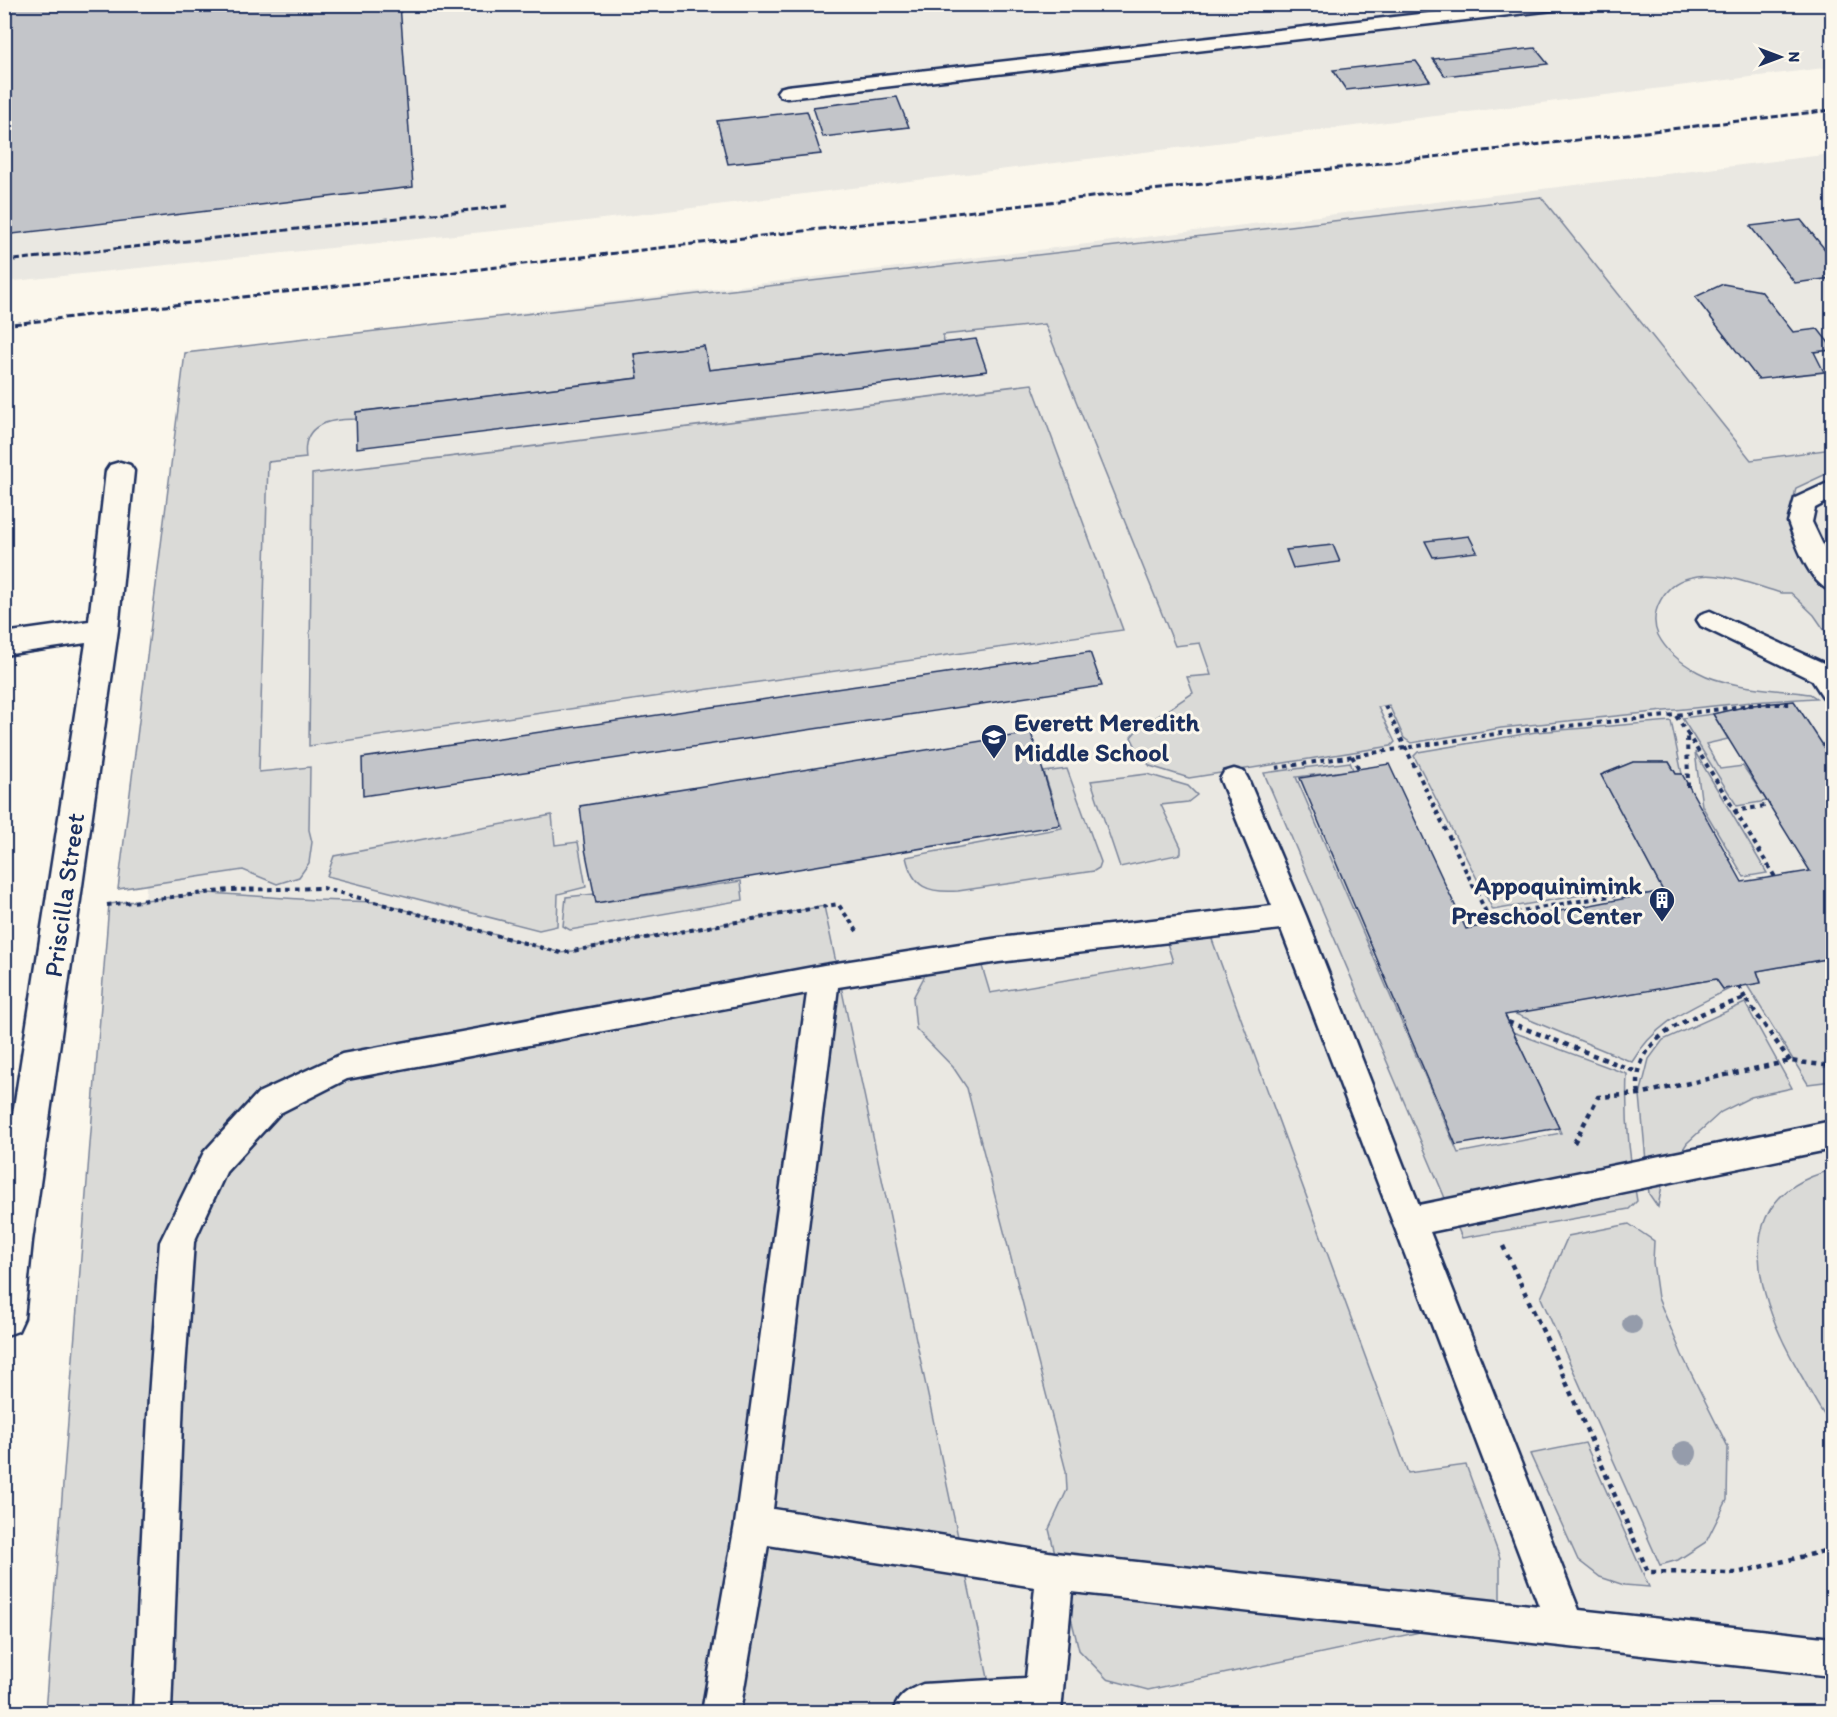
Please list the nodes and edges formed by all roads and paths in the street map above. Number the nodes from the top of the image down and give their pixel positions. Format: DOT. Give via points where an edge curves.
graph roads {
  1 [pos="1562,4"];
  2 [pos="787,92"];
  3 [pos="120,471"];
  4 [pos="1833,489"];
  5 [pos="1833,582"];
  6 [pos="1710,620"];
  7 [pos="103,630"];
  8 [pos="4,644"];
  9 [pos="1833,690"];
  10 [pos="1803,704"];
  11 [pos="1385,706"];
  12 [pos="1676,715"];
  13 [pos="1687,733"];
  14 [pos="1405,748"];
  15 [pos="1352,756"];
  16 [pos="1359,769"];
  17 [pos="1267,770"];
  18 [pos="1234,779"];
  19 [pos="1689,787"];
  20 [pos="1770,805"];
  21 [pos="1735,812"];
  22 [pos="1774,877"];
  23 [pos="1615,895"];
  24 [pos="61,910"];
  25 [pos="1515,912"];
  26 [pos="1291,916"];
  27 [pos="1518,918"];
  28 [pos="882,966"];
  29 [pos="824,977"];
  30 [pos="1739,986"];
  31 [pos="1745,998"];
  32 [pos="1509,1022"];
  33 [pos="1790,1061"];
  34 [pos="1833,1066"];
  35 [pos="1637,1072"];
  36 [pos="1639,1094"];
  37 [pos="1833,1135"];
  38 [pos="1569,1152"];
  39 [pos="1485,1208"];
  40 [pos="1408,1222"];
  41 [pos="9,1242"];
  42 [pos="4,1318"];
  43 [pos="753,1524"];
  44 [pos="1833,1549"];
  45 [pos="1055,1572"];
  46 [pos="1567,1629"];
  47 [pos="1833,1657"];
  48 [pos="1043,1704"];
  49 [pos="152,1713"];
  50 [pos="721,1713"];
  51 [pos="912,1713"];
  1 -- 2 [label="lane"];
  3 -- 7 [label="street, Priscilla Street"];
  4 -- 5 [label="lane" via="1803,504 1800,522 1816,560"];
  6 -- 9 [label="lane" via="1821,673"];
  7 -- 8 [label="street"];
  7 -- 24 [label="street, Priscilla Street"];
  10 -- 12 [label="path" via="1758,704"];
  11 -- 14 [label="path"];
  12 -- 13 [label="path"];
  12 -- 14 [label="path" via="1517,730"];
  13 -- 19 [label="path"];
  13 -- 21 [label="path"];
  14 -- 15 [label="path"];
  14 -- 25 [label="path" via="1489,918"];
  15 -- 16 [label="path"];
  15 -- 17 [label="path"];
  18 -- 26 [label="lane"];
  20 -- 21 [label="path"];
  21 -- 22 [label="path"];
  23 -- 25 [label="path"];
  24 -- 28 [label="path" via="230,890 323,888 561,953 838,904"];
  24 -- 41 [label="street, Priscilla Street"];
  25 -- 27 [label="path"];
  26 -- 28 [label="lane"];
  26 -- 40 [label="lane"];
  28 -- 29 [label="lane"];
  29 -- 43 [label="lane"];
  29 -- 49 [label="lane" via="342,1067 269,1103 261,1111 215,1162 177,1242"];
  30 -- 31 [label="path"];
  31 -- 33 [label="path"];
  31 -- 35 [label="path" via="1662,1034 1649,1046"];
  32 -- 35 [label="path"];
  33 -- 34 [label="path"];
  33 -- 36 [label="path"];
  35 -- 36 [label="path"];
  36 -- 38 [label="path" via="1598,1097"];
  37 -- 39 [label="lane"];
  39 -- 40 [label="lane"];
  39 -- 44 [label="path" via="1556,1359 1648,1572 1737,1573"];
  40 -- 46 [label="lane"];
  41 -- 42 [label="street, Priscilla Street"];
  43 -- 45 [label="lane"];
  43 -- 50 [label="lane"];
  45 -- 46 [label="lane"];
  45 -- 48 [label="lane"];
  46 -- 47 [label="lane"];
  48 -- 51 [label="lane" via="923,1703"];
}
